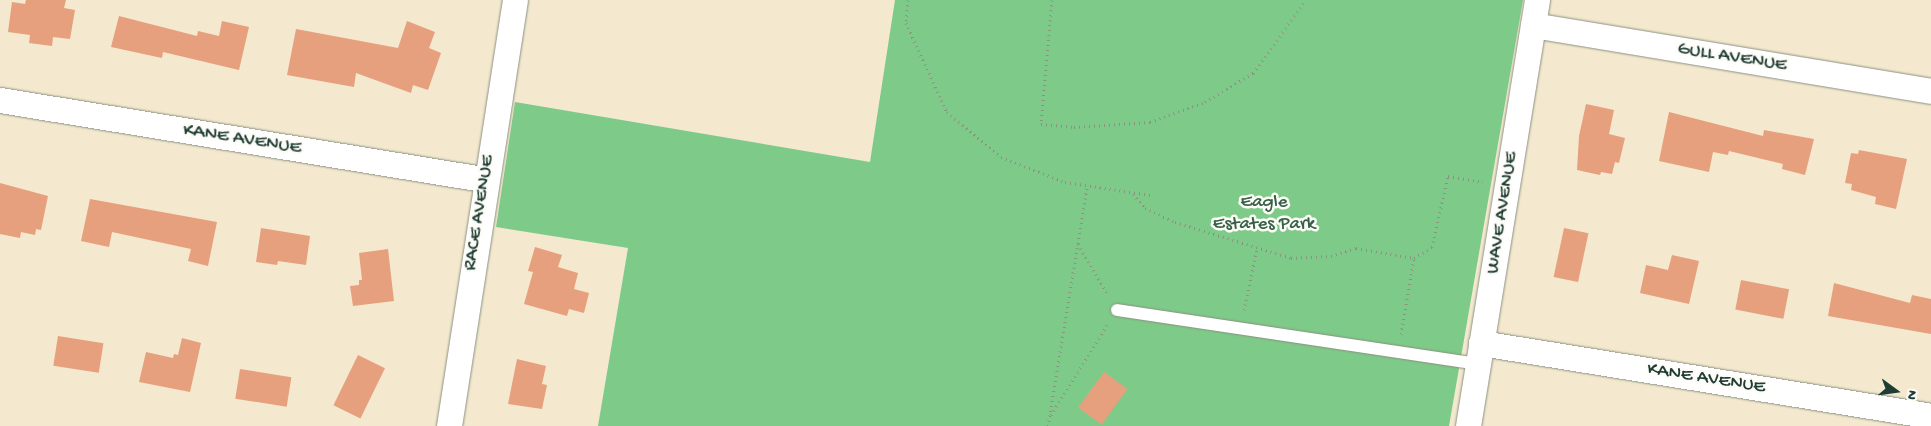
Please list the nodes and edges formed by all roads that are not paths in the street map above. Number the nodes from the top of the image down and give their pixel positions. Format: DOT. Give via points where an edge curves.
graph roads {
  1 [pos="515,0"];
  2 [pos="1537,0"];
  3 [pos="1534,25"];
  4 [pos="1931,91"];
  5 [pos="0,100"];
  6 [pos="485,179"];
  7 [pos="1117,310"];
  8 [pos="1480,353"];
  9 [pos="1931,416"];
  10 [pos="449,426"];
  11 [pos="1468,426"];
  1 -- 6 [label="street, RACE AVENUE"];
  2 -- 3 [label="street, WAVE AVENUE"];
  3 -- 4 [label="street, GULL AVENUE"];
  3 -- 8 [label="street, WAVE AVENUE"];
  5 -- 6 [label="street, KANE AVENUE"];
  6 -- 10 [label="street, RACE AVENUE"];
  7 -- 8 [label="lane" via="1398,352"];
  8 -- 9 [label="street, KANE AVENUE"];
  8 -- 11 [label="street, WAVE AVENUE"];
}
